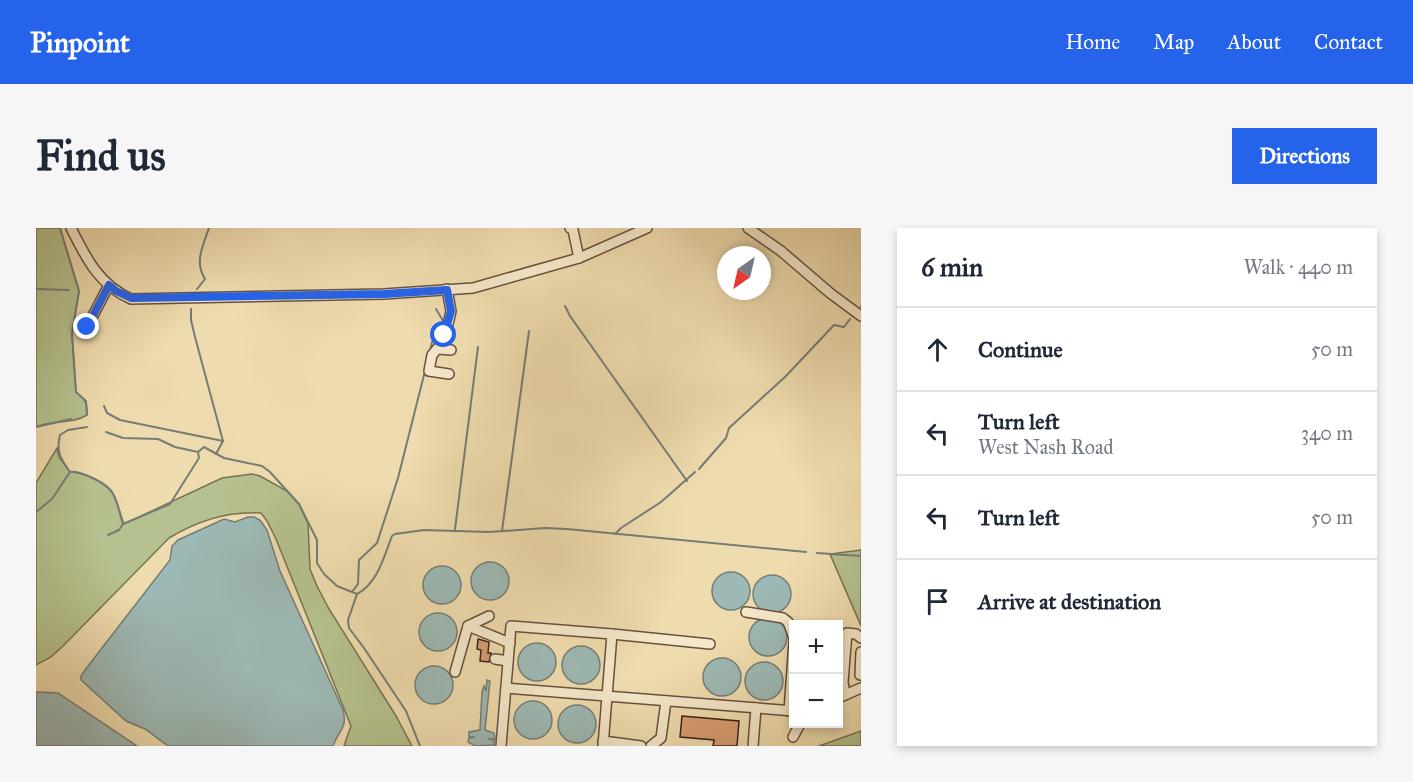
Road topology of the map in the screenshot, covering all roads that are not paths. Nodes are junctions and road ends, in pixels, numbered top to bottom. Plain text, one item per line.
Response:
1 (71, 228) edge
2 (570, 228) edge
3 (647, 228) edge
4 (748, 228) edge
5 (579, 258) junction
6 (109, 285) junction
7 (447, 290) junction
8 (861, 316) edge
9 (87, 327) dead end
10 (438, 349) junction
11 (451, 350) dead end
12 (449, 374) dead end
13 (746, 612) dead end
14 (489, 616) dead end
15 (789, 625) edge
16 (468, 626) junction
17 (709, 632) dead end
18 (612, 634) junction
19 (861, 638) edge
20 (510, 643) junction
21 (861, 652) edge
22 (843, 655) edge
23 (495, 659) dead end
24 (508, 660) junction
25 (455, 672) dead end
26 (860, 675) edge
27 (506, 688) junction
28 (861, 688) edge
29 (608, 696) junction
30 (843, 697) edge
31 (666, 701) junction
32 (756, 708) junction
33 (789, 711) edge
34 (797, 728) edge
35 (792, 736) dead end
36 (603, 743) edge
37 (501, 746) edge
38 (641, 746) edge
39 (651, 746) edge
40 (753, 746) edge

1 - 6 street
2 - 5 street
3 - 5 street
4 - 8 street
5 - 7 street
6 - 7 street
6 - 9 street
7 - 10 street
10 - 11 street
10 - 12 street
13 - 15 street
14 - 16 street
16 - 20 street
16 - 25 street
17 - 18 street
18 - 20 street
18 - 29 street
19 - 22 street
20 - 24 street
21 - 26 street
23 - 24 street
24 - 27 street
27 - 29 street
27 - 37 street
28 - 30 street
29 - 31 street
29 - 36 street
31 - 32 street
31 - 39 street
32 - 33 street
32 - 40 street
34 - 35 street
36 - 38 street

